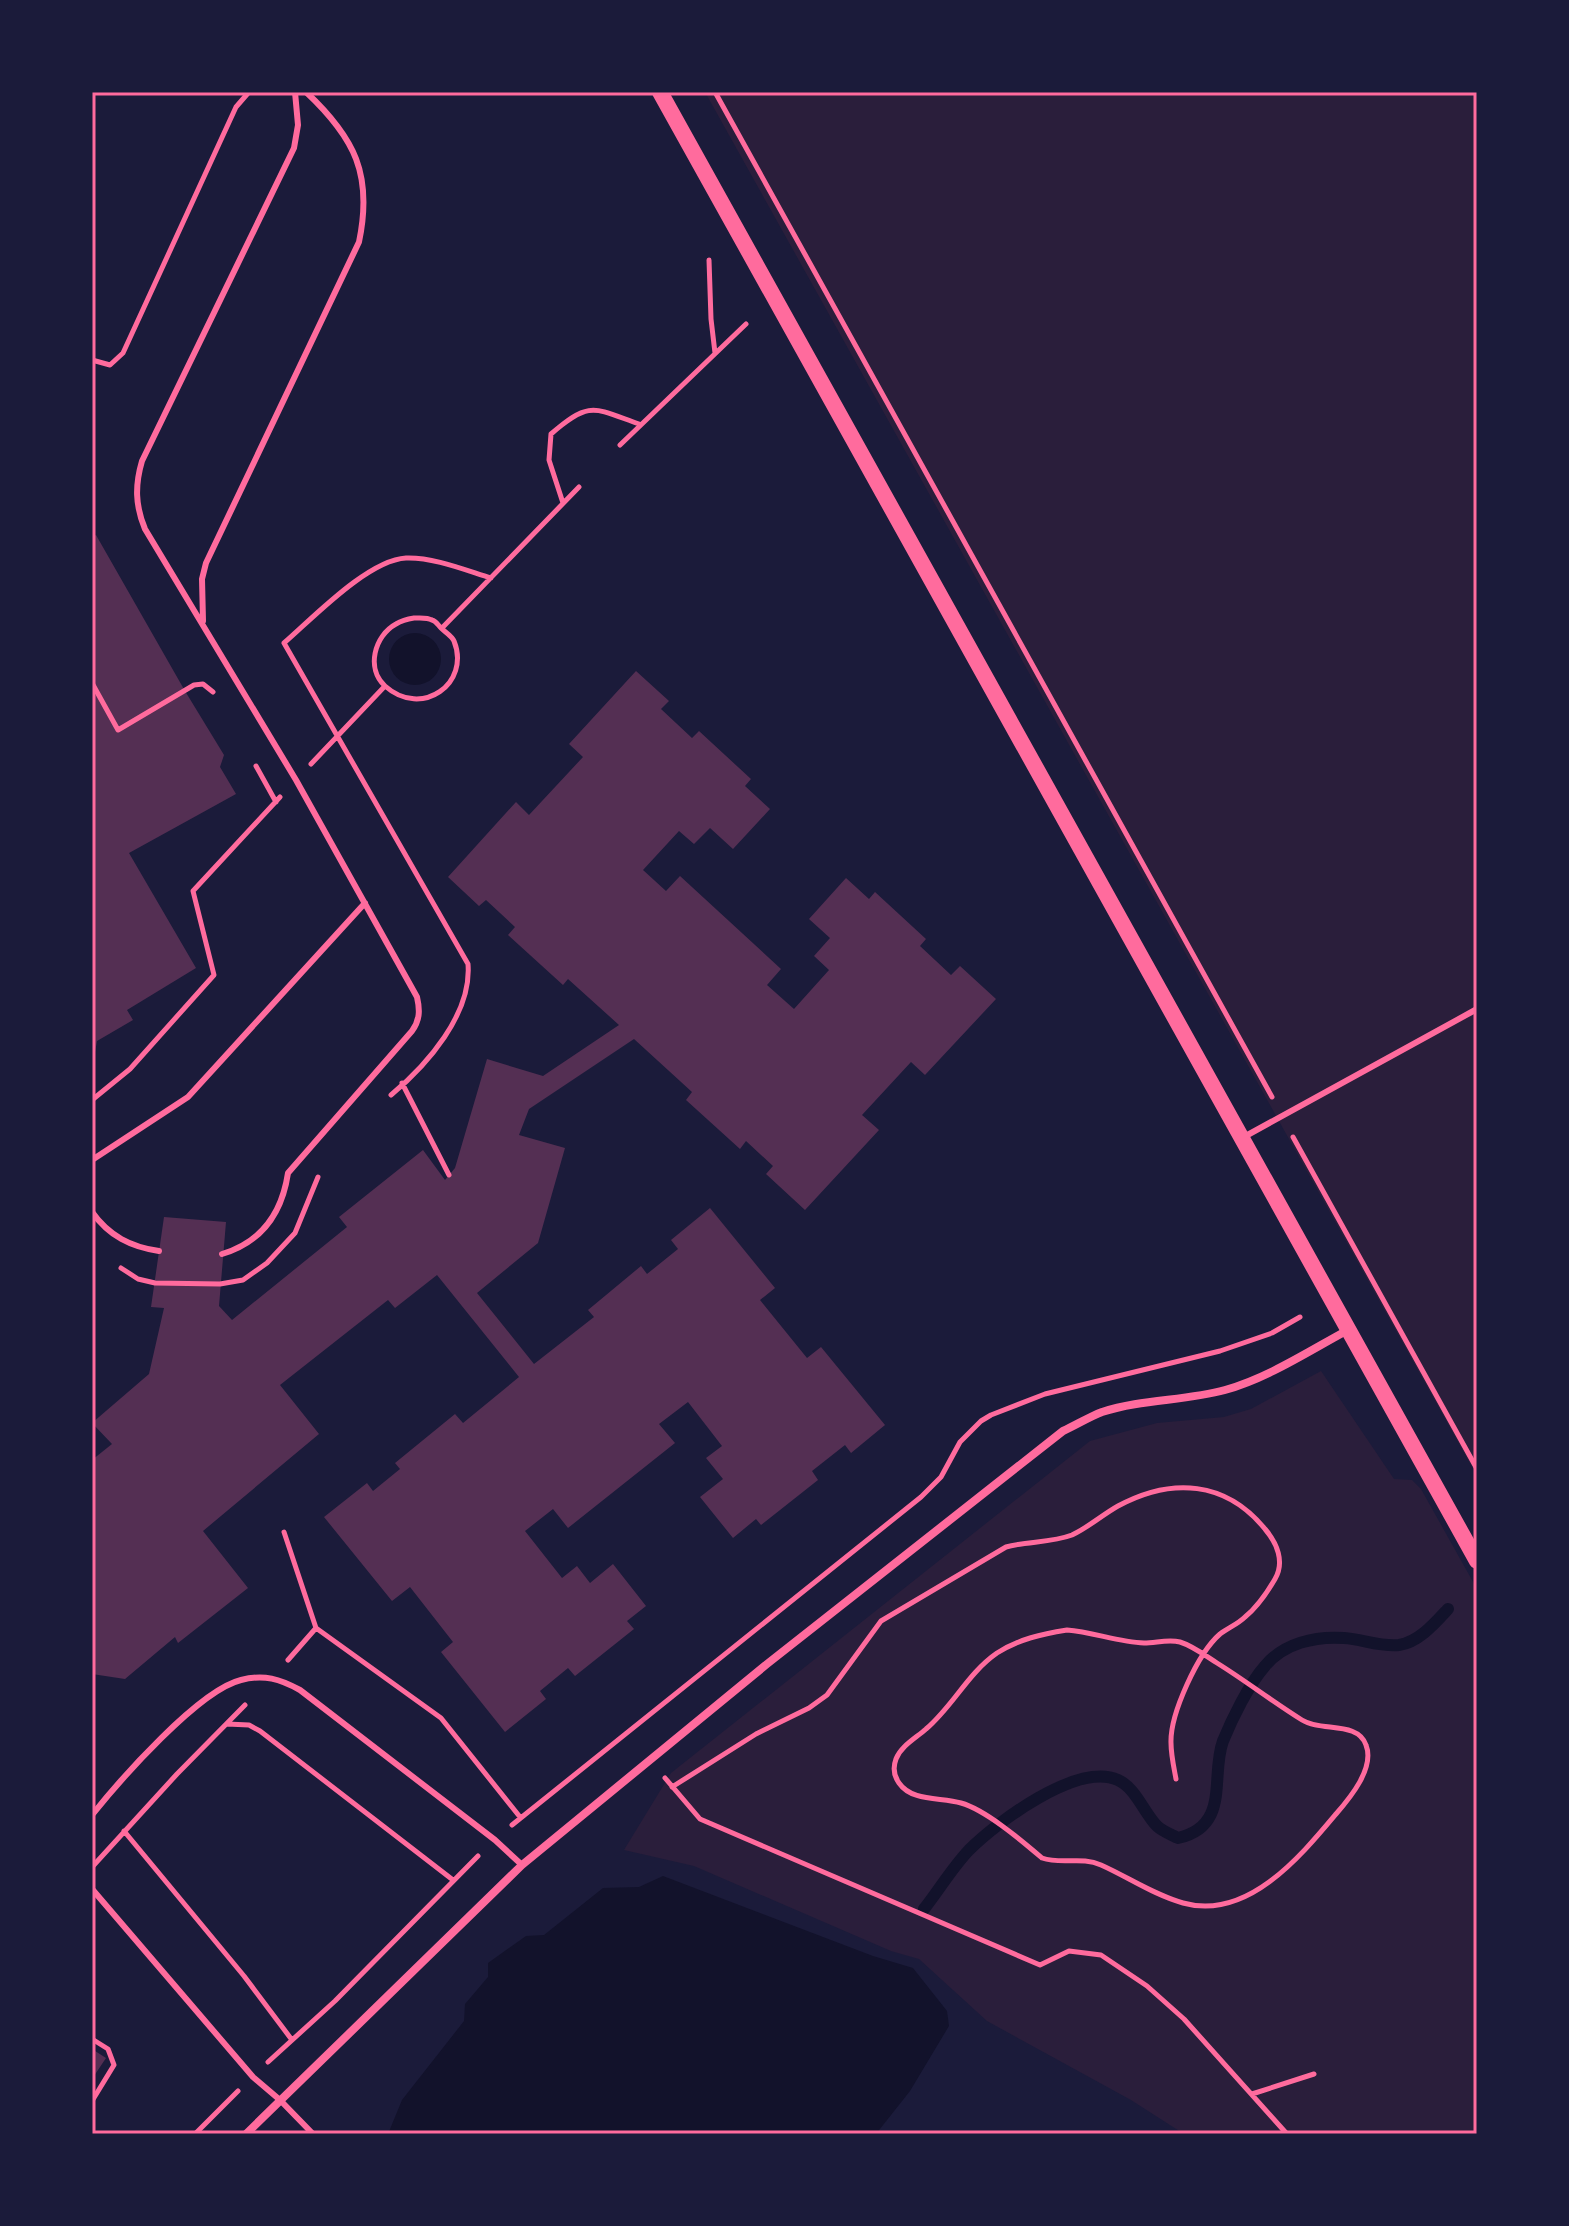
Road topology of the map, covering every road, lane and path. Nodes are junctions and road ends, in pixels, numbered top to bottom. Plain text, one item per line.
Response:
1 (249, 92) edge
2 (295, 92) edge
3 (306, 92) edge
4 (660, 92) edge
5 (715, 92) edge
6 (709, 260) dead end
7 (746, 324) dead end
8 (715, 353) junction
9 (92, 360) edge
10 (639, 424) junction
11 (620, 445) dead end
12 (579, 487) dead end
13 (563, 503) junction
14 (204, 625) junction
15 (442, 628) junction
16 (92, 683) edge
17 (385, 686) junction
18 (221, 705) dead end
19 (253, 760) dead end
20 (296, 780) junction
21 (276, 802) junction
22 (365, 903) junction
23 (1477, 1009) edge
24 (389, 1057) junction
25 (92, 1100) edge
26 (1282, 1117) junction
27 (1241, 1139) junction
28 (92, 1160) edge
29 (449, 1175) dead end
30 (92, 1212) edge
31 (159, 1251) dead end
32 (222, 1254) dead end
33 (155, 1283) dead end
34 (220, 1284) dead end
35 (1348, 1330) junction
36 (1477, 1469) edge
37 (284, 1532) dead end
38 (1477, 1561) edge
39 (316, 1628) junction
40 (1203, 1654) junction
41 (271, 1678) junction
42 (227, 1724) junction
43 (649, 1759) junction
44 (1176, 1779) dead end
45 (672, 1787) junction
46 (92, 1815) edge
47 (520, 1817) dead end
48 (124, 1831) junction
49 (522, 1865) junction
50 (92, 1868) edge
51 (453, 1880) dead end
52 (92, 1889) edge
53 (92, 2039) edge
54 (292, 2040) dead end
55 (1314, 2074) dead end
56 (253, 2077) junction
57 (1252, 2094) junction
58 (280, 2100) junction
59 (92, 2101) edge
60 (195, 2134) edge
61 (246, 2134) edge
62 (313, 2134) edge
63 (1287, 2134) edge

1 - 9 path
2 - 14 lane
3 - 14 lane
4 - 27 main road
5 - 26 path
6 - 8 path
7 - 8 path
8 - 10 path
10 - 11 path
10 - 13 path
12 - 13 path
13 - 15 path
14 - 20 lane
15 - 17 path
15 - 17 path
16 - 18 path
17 - 20 path
19 - 21 path
20 - 21 path
20 - 22 lane
21 - 25 path
22 - 24 lane
22 - 28 lane
23 - 26 lane
24 - 29 path
24 - 32 lane
26 - 27 lane
26 - 36 path
27 - 35 main road
30 - 31 lane
33 - 34 path
35 - 38 main road
35 - 43 street
37 - 39 path
39 - 41 path
39 - 47 path
40 - 40 path
40 - 44 path
40 - 45 path
41 - 42 path
41 - 46 lane
41 - 49 lane
42 - 48 path
42 - 51 path
43 - 45 path
43 - 49 street
45 - 57 path
48 - 50 path
48 - 54 path
49 - 58 street
52 - 56 lane
53 - 59 path
55 - 57 path
56 - 58 lane
56 - 60 path
57 - 63 path
58 - 61 street
58 - 62 lane

